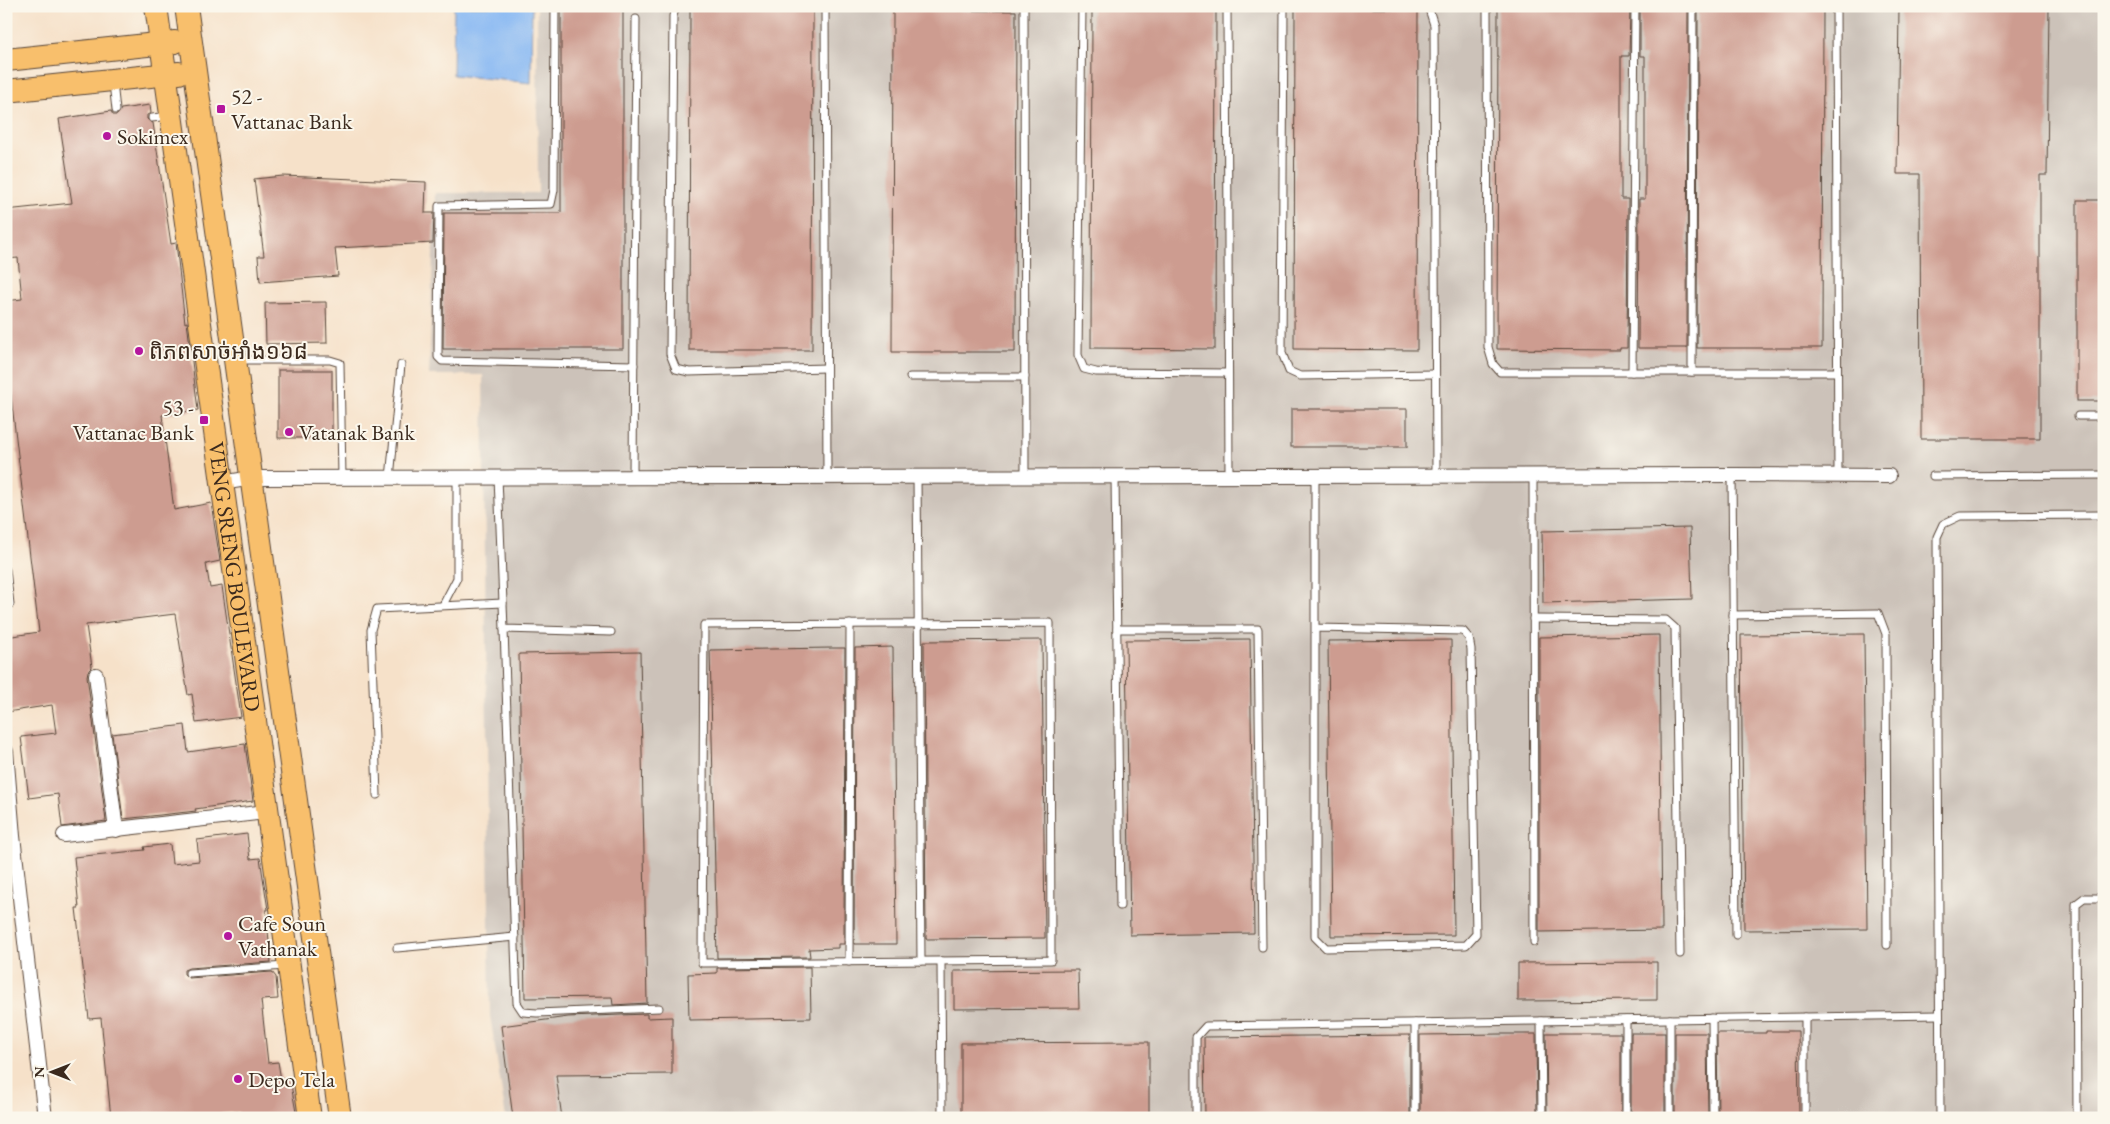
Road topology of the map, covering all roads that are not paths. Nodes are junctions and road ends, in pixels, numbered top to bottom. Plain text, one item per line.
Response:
1 (156, 6) edge
2 (186, 6) edge
3 (555, 6) edge
4 (676, 6) edge
5 (825, 6) edge
6 (1024, 6) edge
7 (1082, 6) edge
8 (1227, 6) edge
9 (1284, 6) edge
10 (1428, 6) edge
11 (1487, 6) edge
12 (1635, 6) edge
13 (1693, 6) edge
14 (1836, 6) edge
15 (636, 19) dead end
16 (191, 40) junction
17 (161, 44) junction
18 (6, 60) edge
19 (195, 71) junction
20 (165, 74) junction
21 (113, 80) junction
22 (6, 91) edge
23 (116, 110) dead end
24 (235, 360) junction
25 (401, 365) dead end
26 (634, 365) junction
27 (826, 368) junction
28 (1632, 372) junction
29 (1692, 372) junction
30 (1837, 372) junction
31 (1228, 373) junction
32 (1435, 374) junction
33 (910, 377) dead end
34 (1025, 377) junction
35 (2078, 416) dead end
36 (2104, 416) edge
37 (1436, 475) junction
38 (1533, 475) junction
39 (1732, 475) junction
40 (2104, 475) edge
41 (916, 476) junction
42 (1025, 476) junction
43 (1115, 476) junction
44 (1229, 476) junction
45 (1315, 476) junction
46 (1838, 476) junction
47 (1889, 476) dead end
48 (1933, 476) dead end
49 (633, 477) junction
50 (828, 477) junction
51 (252, 478) junction
52 (342, 478) junction
53 (390, 478) junction
54 (457, 478) junction
55 (498, 478) junction
56 (222, 483) junction
57 (2104, 515) edge
58 (6, 570) edge
59 (503, 602) junction
60 (10, 604) dead end
61 (443, 606) junction
62 (1733, 614) junction
63 (1533, 619) junction
64 (850, 624) junction
65 (917, 624) junction
66 (1316, 628) junction
67 (504, 629) junction
68 (1117, 629) junction
69 (611, 632) dead end
70 (96, 675) dead end
71 (6, 751) edge
72 (377, 795) dead end
73 (266, 812) junction
74 (116, 830) junction
75 (64, 835) dead end
76 (2104, 898) edge
77 (1120, 906) dead end
78 (1736, 935) dead end
79 (515, 937) junction
80 (1534, 942) dead end
81 (1887, 945) dead end
82 (1262, 947) dead end
83 (397, 948) dead end
84 (1680, 954) dead end
85 (921, 961) junction
86 (941, 961) junction
87 (849, 962) junction
88 (288, 966) junction
89 (189, 973) dead end
90 (659, 1008) dead end
91 (1939, 1015) junction
92 (1806, 1017) junction
93 (1712, 1018) junction
94 (1670, 1019) junction
95 (1626, 1020) junction
96 (1541, 1021) junction
97 (1415, 1023) junction
98 (45, 1118) edge
99 (310, 1118) edge
100 (340, 1118) edge
101 (942, 1118) edge
102 (1196, 1118) edge
103 (1415, 1118) edge
104 (1542, 1118) edge
105 (1626, 1118) edge
106 (1670, 1118) edge
107 (1713, 1118) edge
108 (1806, 1118) edge
109 (1940, 1118) edge
110 (2077, 1118) edge

1 - 17 main road, VENG SRENG BOULEVARD
2 - 16 main road, VENG SRENG BOULEVARD
3 - 26 lane
4 - 27 lane
5 - 27 lane
6 - 34 lane
7 - 31 lane
8 - 31 lane
9 - 32 lane
10 - 32 lane
11 - 28 lane
12 - 28 lane
13 - 29 lane
14 - 30 lane
15 - 26 lane
16 - 17 main road
16 - 19 main road, VENG SRENG BOULEVARD
17 - 18 main road
17 - 20 main road, VENG SRENG BOULEVARD
19 - 20 main road
19 - 24 main road, VENG SRENG BOULEVARD
20 - 21 main road
20 - 56 main road, VENG SRENG BOULEVARD
21 - 22 main road
21 - 23 lane
24 - 51 main road, VENG SRENG BOULEVARD
24 - 52 lane
25 - 53 lane
26 - 49 lane
27 - 50 lane
28 - 29 lane
29 - 30 lane
30 - 46 lane
31 - 44 lane
32 - 37 lane
33 - 34 lane
34 - 42 lane
35 - 36 lane
37 - 38 street
37 - 45 street
38 - 39 street
38 - 63 lane
39 - 46 street
39 - 62 lane
40 - 48 lane
41 - 42 street
41 - 50 street
41 - 65 lane
42 - 43 street
43 - 44 street
43 - 68 lane
44 - 45 street
45 - 66 lane
46 - 47 street
49 - 50 street
49 - 55 street
51 - 52 street
51 - 56 street
51 - 100 main road, VENG SRENG BOULEVARD
52 - 53 street
53 - 54 street
54 - 55 street
54 - 61 lane
55 - 59 lane
56 - 73 main road, VENG SRENG BOULEVARD
57 - 91 lane
58 - 60 lane
59 - 61 lane
59 - 67 lane
61 - 72 lane
62 - 78 lane
62 - 81 lane
63 - 80 lane
63 - 84 lane
64 - 65 lane
64 - 87 lane
64 - 87 lane
65 - 85 lane
65 - 86 lane
66 - 66 lane
67 - 69 lane
67 - 79 lane
68 - 77 lane
68 - 82 lane
70 - 74 street
71 - 98 street
73 - 74 street
73 - 88 main road, VENG SRENG BOULEVARD
74 - 75 street
76 - 110 lane
79 - 83 lane
79 - 90 lane
85 - 86 lane
85 - 87 lane
86 - 101 lane
88 - 89 lane
88 - 99 main road, VENG SRENG BOULEVARD
91 - 92 lane
91 - 109 lane
92 - 93 lane
92 - 108 lane
93 - 94 lane
93 - 107 lane
94 - 95 lane
94 - 106 lane
95 - 96 lane
95 - 105 lane
96 - 97 lane
96 - 104 lane
97 - 102 lane
97 - 103 lane

